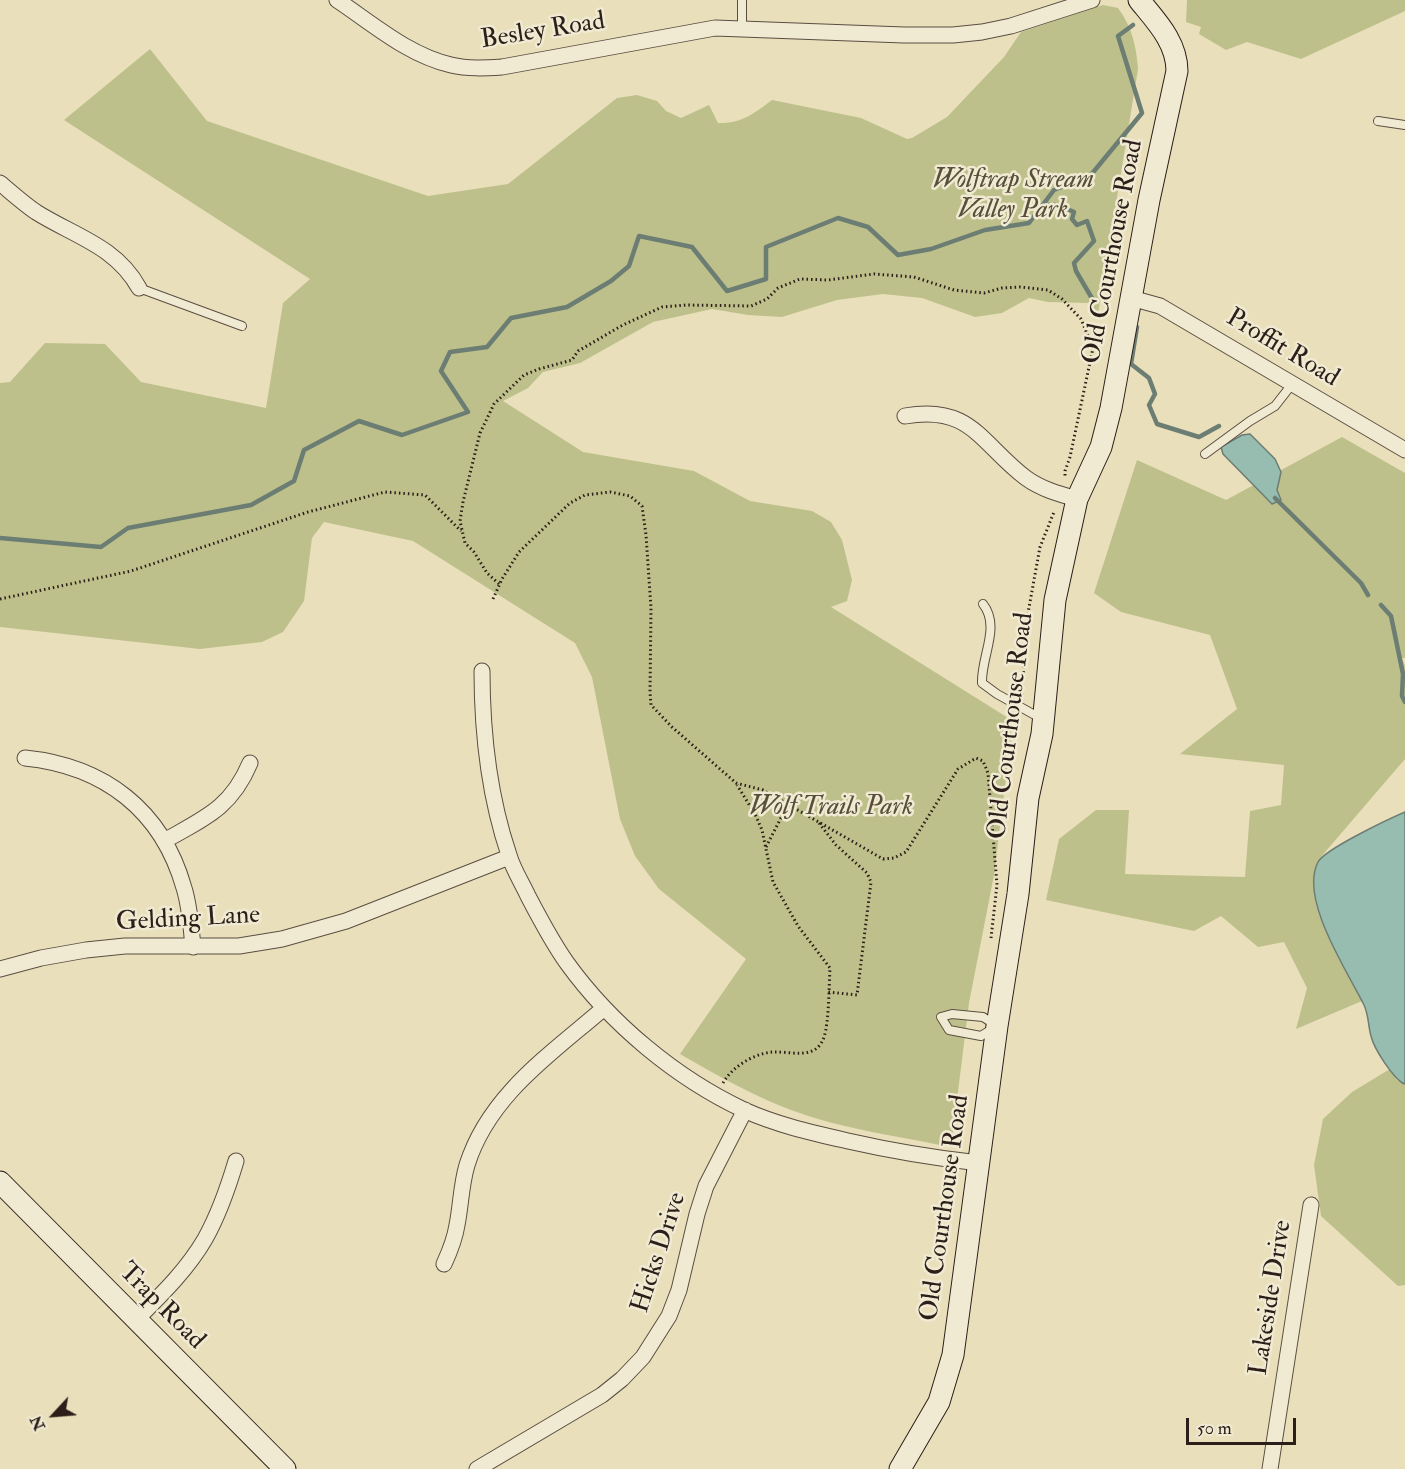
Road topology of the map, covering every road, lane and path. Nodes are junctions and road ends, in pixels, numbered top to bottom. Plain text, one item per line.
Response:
1 (337, 0) edge
2 (742, 0) edge
3 (1092, 0) edge
4 (1139, 0) edge
5 (742, 28) junction
6 (1378, 121) dead end
7 (1405, 124) edge
8 (0, 183) edge
9 (139, 288) joint
10 (1131, 298) junction
11 (242, 326) dead end
12 (1293, 383) junction
13 (905, 416) dead end
14 (1405, 450) edge
15 (1205, 454) dead end
16 (1065, 478) dead end
17 (1077, 499) junction
18 (1054, 512) dead end
19 (462, 532) junction
20 (499, 585) junction
21 (493, 598) dead end
22 (0, 599) edge
23 (983, 604) dead end
24 (482, 671) dead end
25 (1022, 708) junction
26 (1043, 720) junction
27 (25, 758) dead end
28 (250, 763) dead end
29 (736, 783) junction
30 (789, 804) junction
31 (818, 821) junction
32 (165, 841) junction
33 (766, 847) junction
34 (509, 857) junction
35 (991, 942) dead end
36 (193, 947) junction
37 (0, 969) edge
38 (828, 992) junction
39 (604, 1008) junction
40 (997, 1026) junction
41 (716, 1095) junction
42 (745, 1110) junction
43 (236, 1161) dead end
44 (978, 1163) junction
45 (0, 1182) edge
46 (1311, 1205) dead end
47 (444, 1264) dead end
48 (136, 1320) junction
49 (285, 1469) edge
50 (477, 1469) edge
51 (900, 1469) edge
52 (1270, 1469) edge

1 - 5 street, Besley Road
2 - 5 lane
3 - 5 street, Besley Road
4 - 10 street, Old Courthouse Road
6 - 7 lane
8 - 9 street
9 - 11 lane
10 - 12 street, Proffit Road
10 - 17 street, Old Courthouse Road
12 - 14 street, Proffit Road
12 - 15 lane
13 - 17 street
16 - 19 path
17 - 26 street, Old Courthouse Road
18 - 25 path
19 - 20 path
19 - 22 path
20 - 21 path
20 - 29 path
23 - 25 lane
24 - 34 street
25 - 26 lane
26 - 40 street, Old Courthouse Road
27 - 32 street
28 - 32 street
29 - 30 path
29 - 33 path
30 - 31 path
30 - 33 path
31 - 35 path
31 - 38 path
32 - 36 street
33 - 38 path
34 - 36 street, Gelding Lane
34 - 39 street
36 - 37 street, Gelding Lane
38 - 41 path
39 - 41 street
39 - 47 street
40 - 40 lane
40 - 44 street, Old Courthouse Road
41 - 42 street
42 - 44 street
42 - 50 street, Hicks Drive
43 - 48 street
44 - 51 street, Old Courthouse Road
45 - 48 street, Trap Road
46 - 52 street, Lakeside Drive
48 - 49 street, Trap Road

